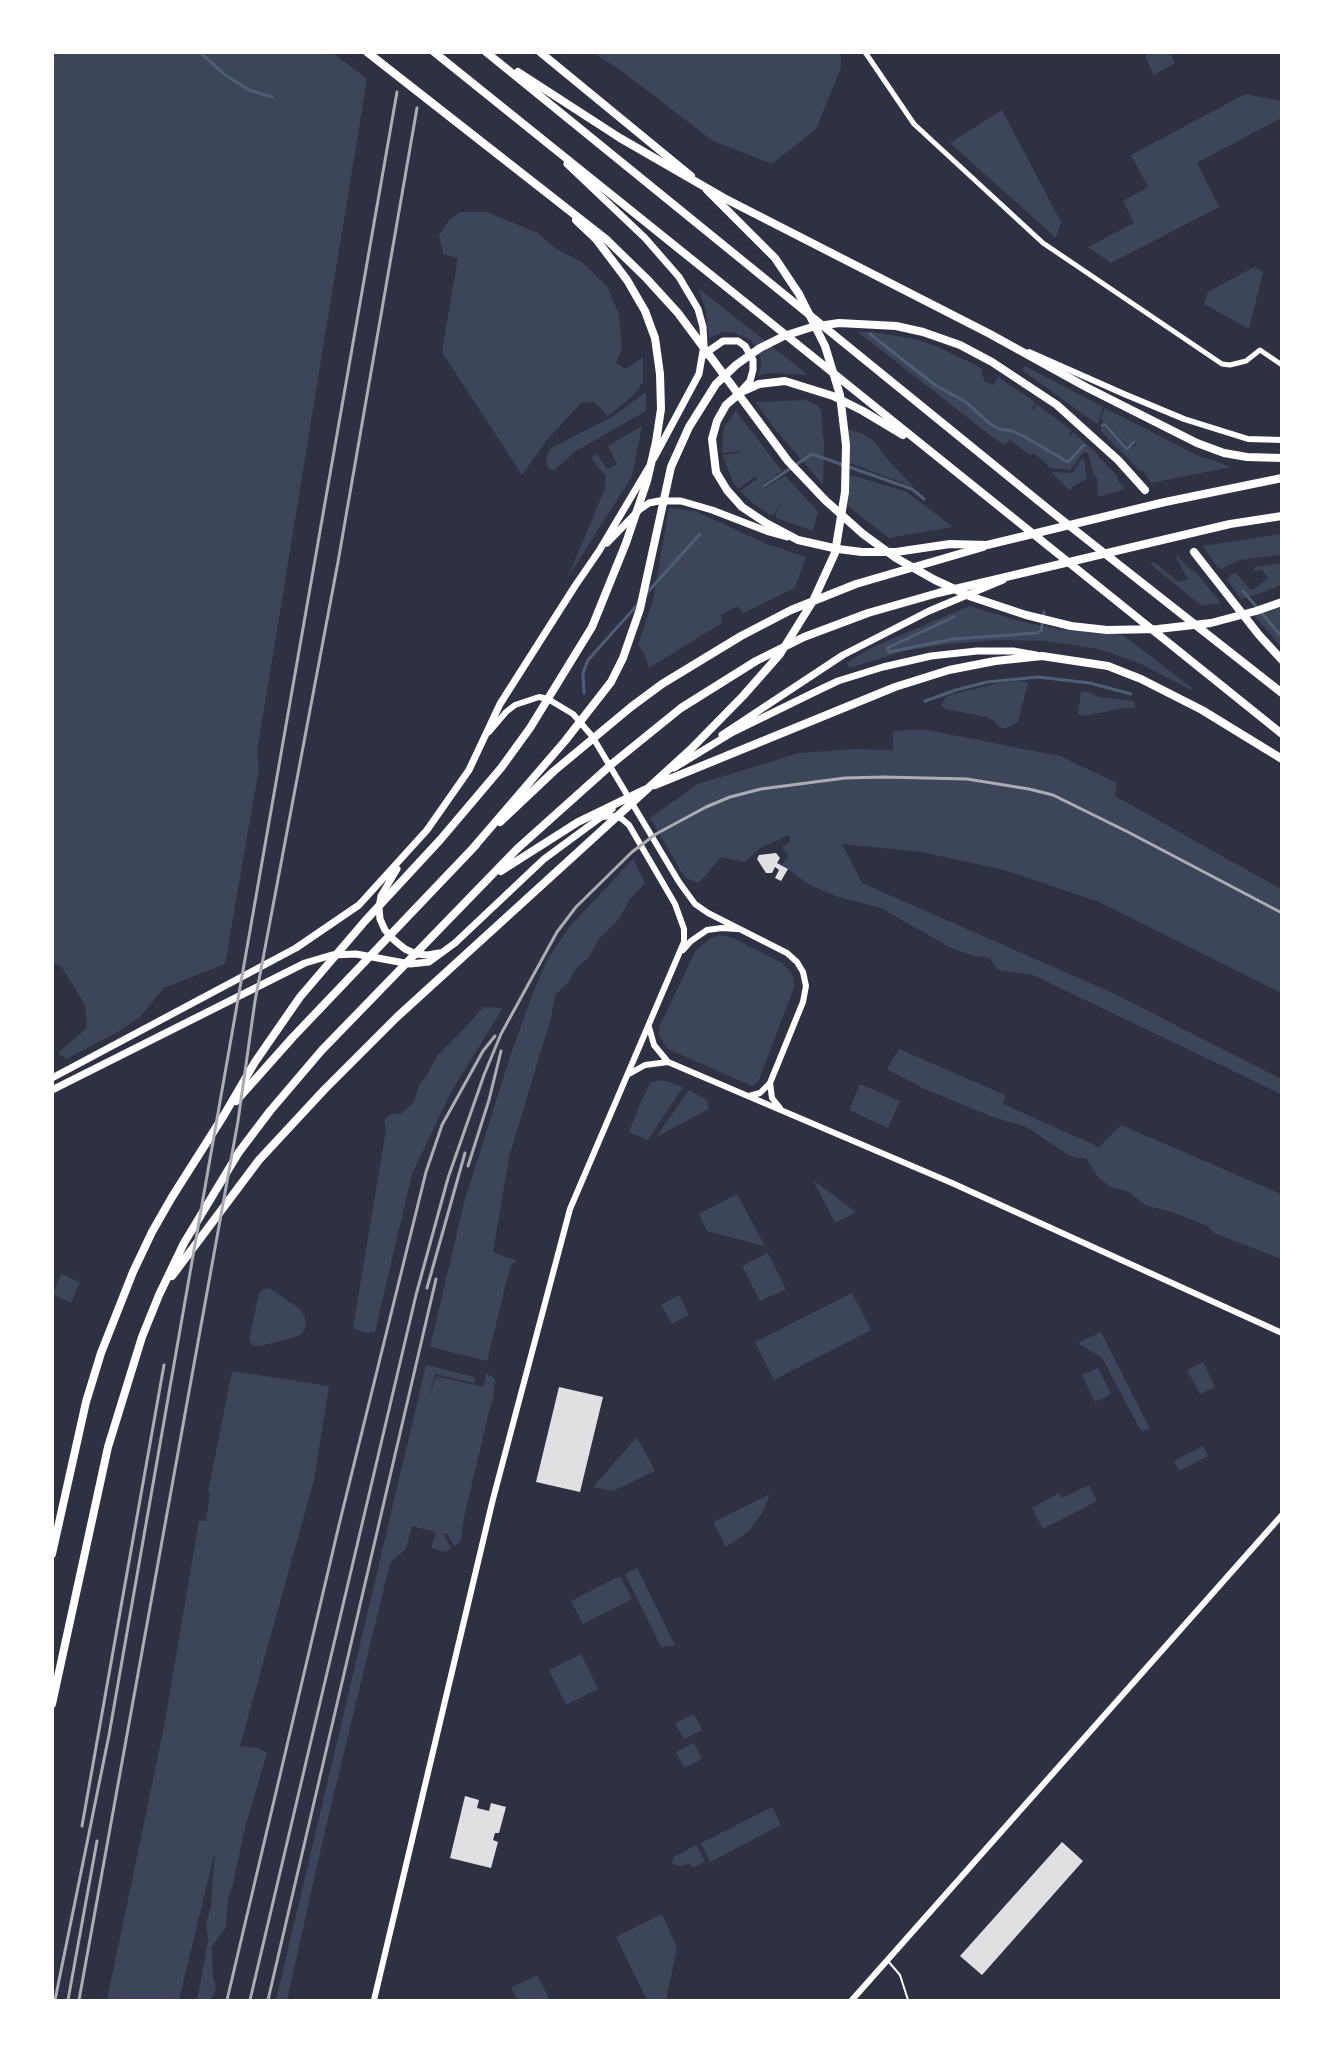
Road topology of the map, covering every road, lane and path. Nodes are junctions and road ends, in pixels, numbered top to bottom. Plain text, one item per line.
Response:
1 (367, 52) edge
2 (434, 52) edge
3 (487, 52) edge
4 (540, 52) edge
5 (865, 52) edge
6 (537, 135) junction
7 (551, 196) junction
8 (990, 334) junction
9 (702, 363) junction
10 (1281, 366) edge
11 (741, 392) junction
12 (1281, 440) edge
13 (934, 454) junction
14 (1281, 458) edge
15 (1281, 478) edge
16 (1145, 490) dead end
17 (1281, 516) edge
18 (798, 540) junction
19 (987, 545) junction
20 (599, 551) junction
21 (1194, 552) dead end
22 (1021, 572) junction
23 (1281, 602) edge
24 (1042, 656) junction
25 (1281, 660) edge
26 (1281, 693) edge
27 (1281, 734) edge
28 (485, 737) junction
29 (705, 747) junction
30 (1281, 759) edge
31 (629, 798) junction
32 (599, 817) junction
33 (473, 848) junction
34 (406, 855) junction
35 (476, 891) junction
36 (741, 930) junction
37 (445, 952) junction
38 (679, 955) junction
39 (649, 1023) junction
40 (668, 1062) junction
41 (626, 1076) junction
42 (52, 1078) edge
43 (770, 1083) junction
44 (52, 1090) edge
45 (745, 1096) junction
46 (788, 1113) junction
47 (224, 1115) junction
48 (159, 1295) junction
49 (1281, 1333) edge
50 (1281, 1515) edge
51 (52, 1554) edge
52 (52, 1704) edge
53 (888, 1960) junction
54 (374, 2001) edge
55 (852, 2001) edge
56 (908, 2001) edge

1 - 7 highway
2 - 6 highway
3 - 8 highway
3 - 26 highway
4 - 48 main road
5 - 10 street
6 - 9 main road
6 - 13 highway
7 - 23 highway
7 - 47 main road
8 - 12 street
8 - 14 highway
9 - 11 main road
9 - 20 main road
11 - 13 highway
11 - 18 highway
13 - 27 highway
15 - 19 highway
16 - 33 main road
17 - 22 main road
18 - 19 highway
18 - 20 main road
19 - 33 main road
20 - 28 main road
21 - 25 main road
22 - 29 main road
22 - 35 main road
24 - 29 main road
24 - 30 main road
24 - 35 main road
28 - 31 street
28 - 34 main road
29 - 31 main road
31 - 32 main road
31 - 36 street
32 - 37 main road
32 - 38 street
33 - 47 main road
34 - 37 main road
34 - 42 main road
35 - 48 main road
36 - 38 street
36 - 43 street
37 - 44 main road
38 - 39 street
39 - 40 street
39 - 41 street
40 - 41 street
40 - 45 street
41 - 54 street
43 - 45 street
43 - 46 street
45 - 46 street
46 - 49 street
47 - 51 main road
48 - 52 main road
50 - 53 street
53 - 55 street
53 - 56 lane

